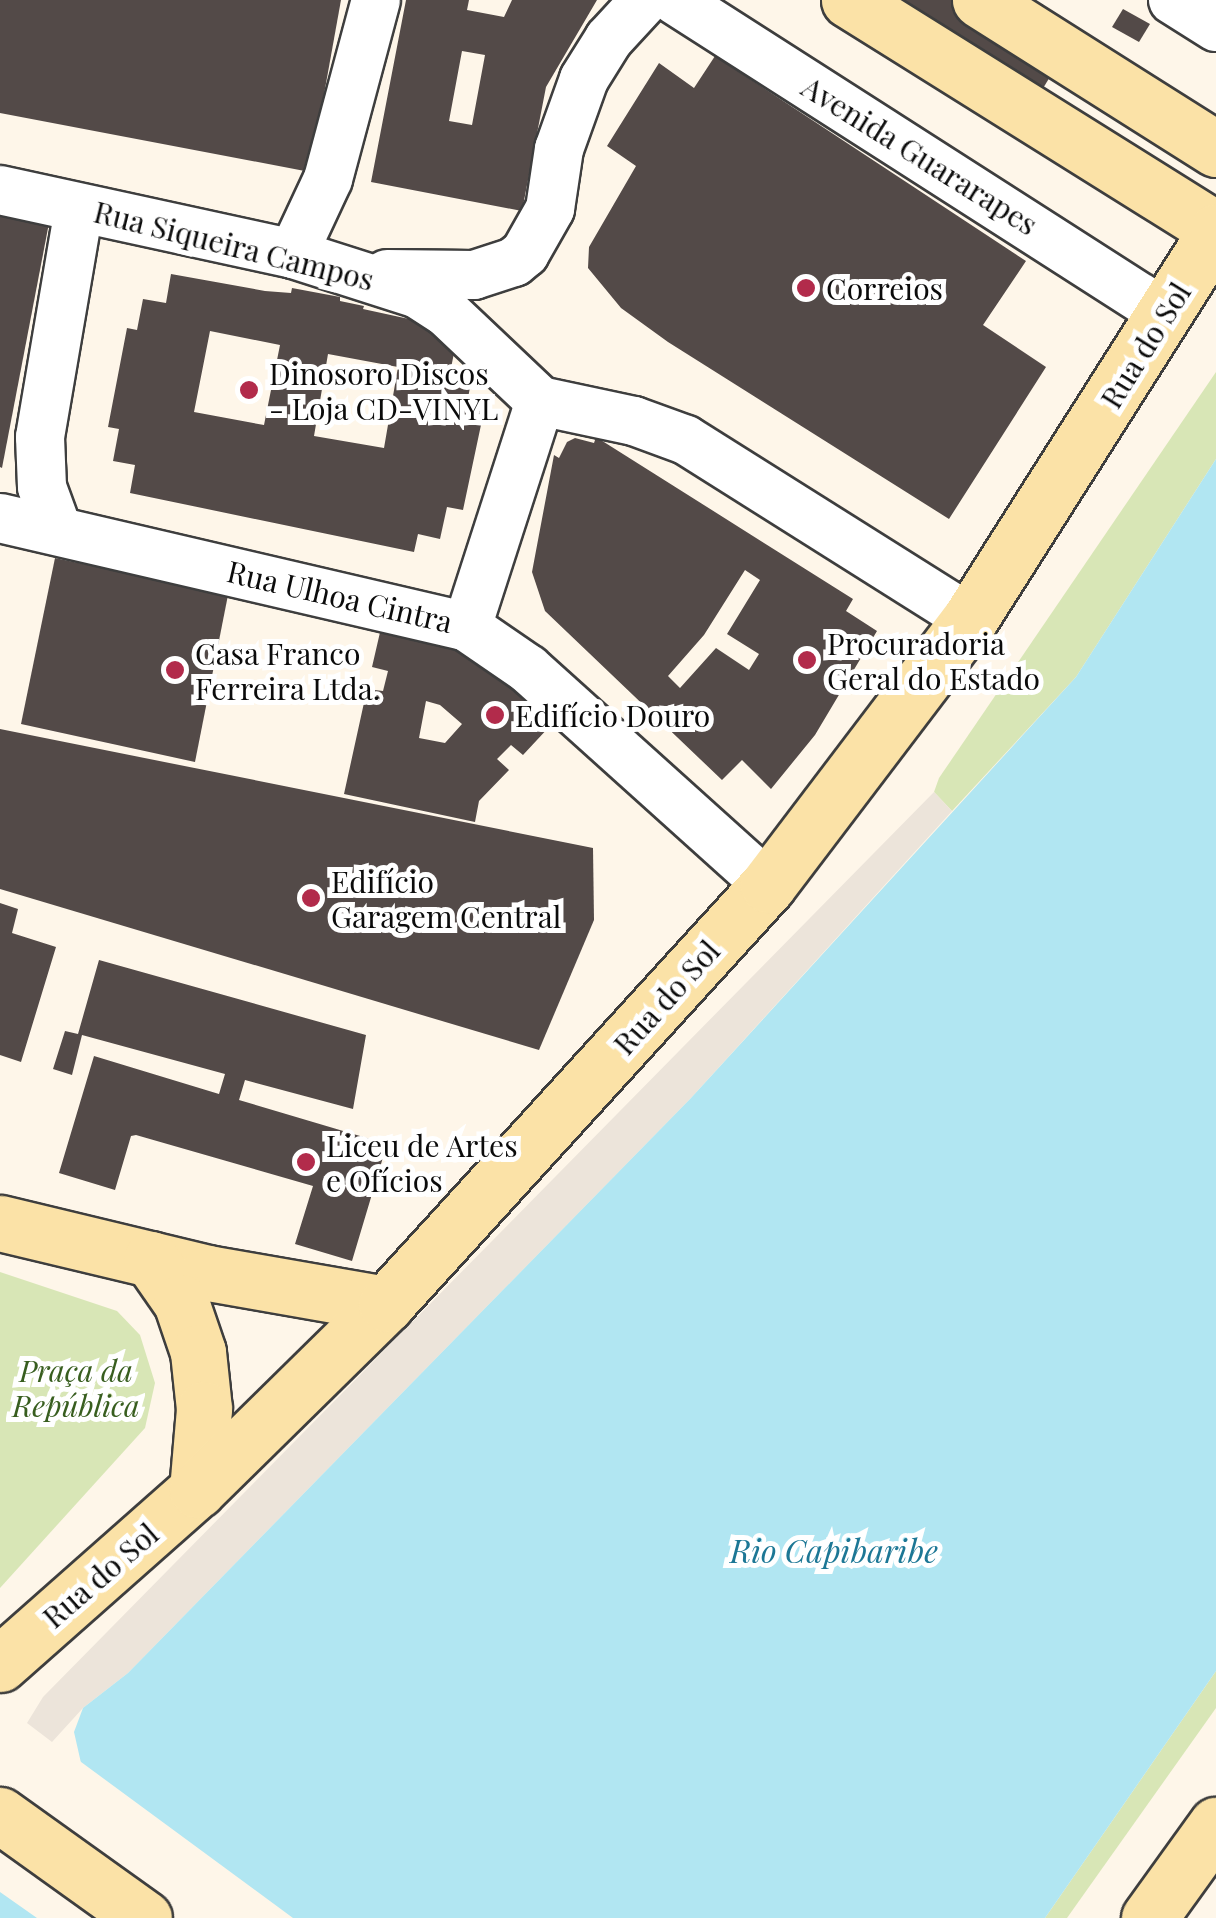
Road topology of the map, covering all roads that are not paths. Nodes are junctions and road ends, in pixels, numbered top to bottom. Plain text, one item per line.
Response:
1 (376, 0) edge
2 (645, 0) edge
3 (675, 0) edge
4 (849, 0) edge
5 (980, 0) edge
6 (1172, 0) edge
7 (1216, 27) edge
8 (1216, 149) edge
9 (0, 190) edge
10 (79, 208) junction
11 (1216, 230) edge
12 (293, 254) junction
13 (358, 272) junction
14 (1164, 313) junction
15 (540, 401) junction
16 (0, 518) edge
17 (58, 531) junction
18 (970, 619) junction
19 (467, 627) junction
20 (768, 885) junction
21 (0, 1223) edge
22 (150, 1259) junction
23 (386, 1304) junction
24 (197, 1490) junction
25 (0, 1664) edge
26 (0, 1815) edge
27 (1216, 1825) edge
28 (144, 1918) edge
29 (1150, 1918) edge

1 - 12 street
2 - 13 street
3 - 14 street, Avenida Guararapes
4 - 11 main road
5 - 8 main road
6 - 7 street
9 - 10 street, Rua Siqueira Campos
10 - 12 street, Rua Siqueira Campos
10 - 17 street
11 - 14 main road, Rua do Sol
12 - 13 street, Rua Siqueira Campos
13 - 15 street, Rua Siqueira Campos
14 - 18 main road, Rua do Sol
15 - 18 street
15 - 19 street
16 - 17 street, Rua Ulhoa Cintra
17 - 19 street, Rua Ulhoa Cintra
18 - 20 main road, Rua do Sol
19 - 20 street, Rua Ulhoa Cintra
20 - 23 main road, Rua do Sol
21 - 22 main road
22 - 23 main road
22 - 24 main road
23 - 24 main road, Rua do Sol
24 - 25 main road, Rua do Sol
26 - 28 main road
27 - 29 main road

